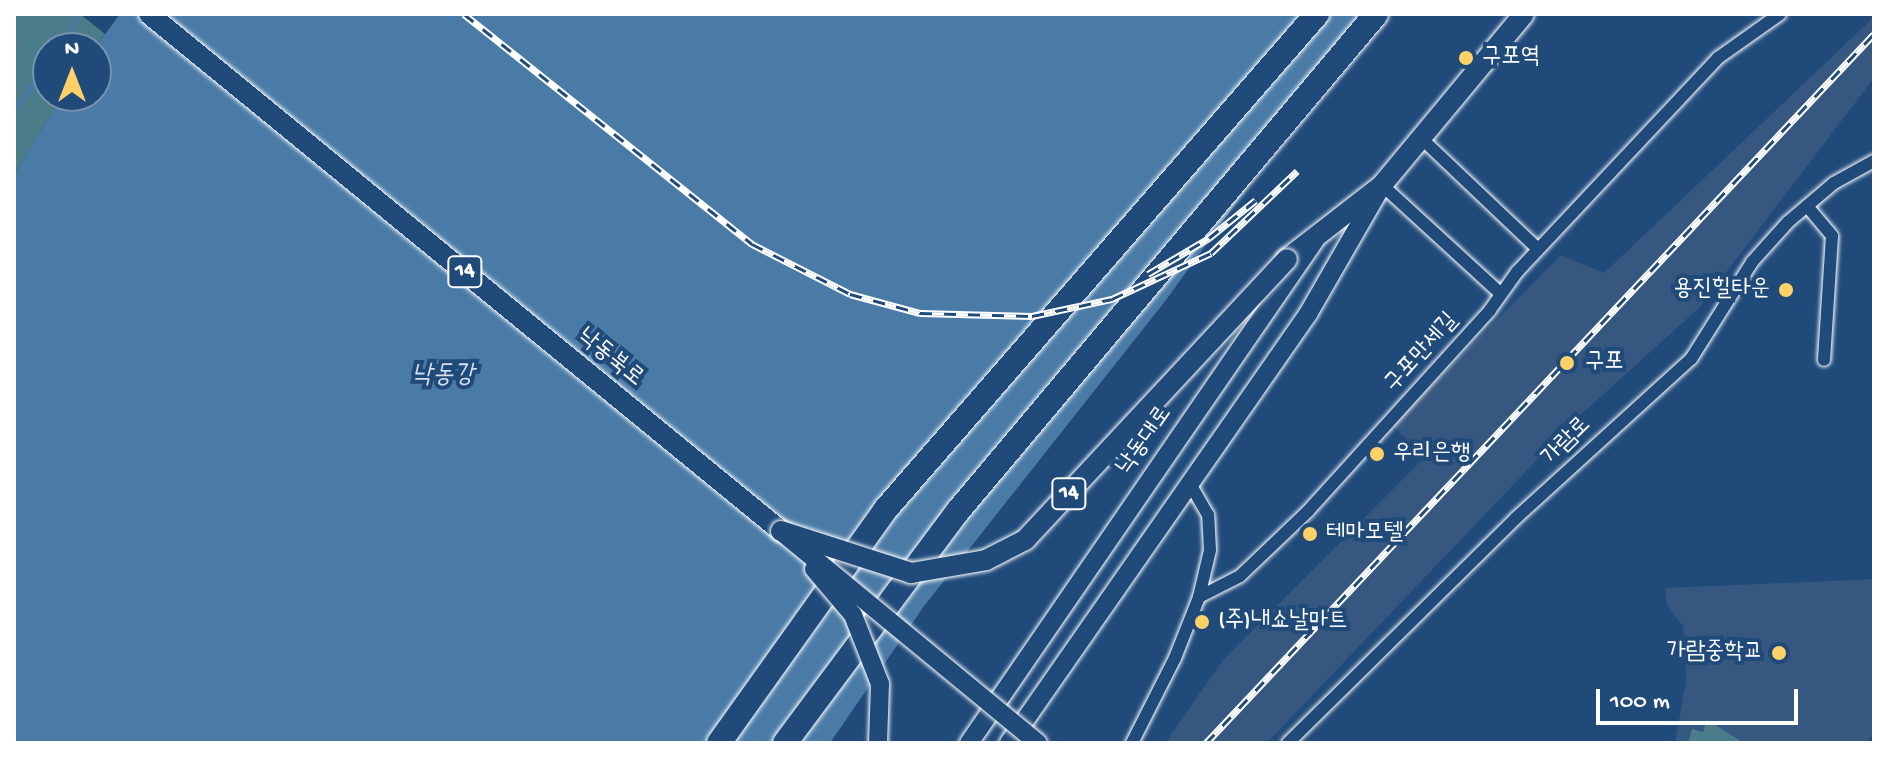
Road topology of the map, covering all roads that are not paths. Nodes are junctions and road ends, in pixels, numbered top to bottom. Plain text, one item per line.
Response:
1 (149, 14) edge
2 (1317, 14) edge
3 (1376, 14) edge
4 (1524, 14) edge
5 (1750, 14) edge
6 (1780, 14) edge
7 (1759, 26) junction
8 (1421, 138) junction
9 (1869, 163) edge
10 (1382, 185) junction
11 (1807, 206) junction
12 (1538, 249) junction
13 (1501, 294) junction
14 (1824, 360) dead end
15 (1191, 486) junction
16 (781, 531) junction
17 (1199, 597) junction
18 (974, 736) edge
19 (719, 743) edge
20 (785, 743) edge
21 (878, 743) edge
22 (1009, 743) edge
23 (1038, 743) edge
24 (1132, 743) edge
25 (1288, 743) edge

1 - 16 main road, 낙동북로 / 14
2 - 19 highway, bridge
3 - 20 highway, bridge
4 - 8 main road, 낙동대로 / 14
5 - 7 street
6 - 7 street, 구포만세길
7 - 12 street, 구포만세길
8 - 10 main road, 낙동대로 / 14
8 - 12 street
9 - 11 street, 가람로
10 - 13 street
10 - 15 main road, 낙동대로 / 14
10 - 16 main road, 14, bridge
10 - 18 main road, 낙동대로
11 - 14 street
11 - 25 street, 가람로
12 - 13 street, 구포만세길
13 - 17 street, 구포만세길
15 - 17 street
15 - 22 main road, 낙동대로 / 14
16 - 21 main road, 14, bridge
16 - 23 main road, 낙동북로, bridge
17 - 24 street

